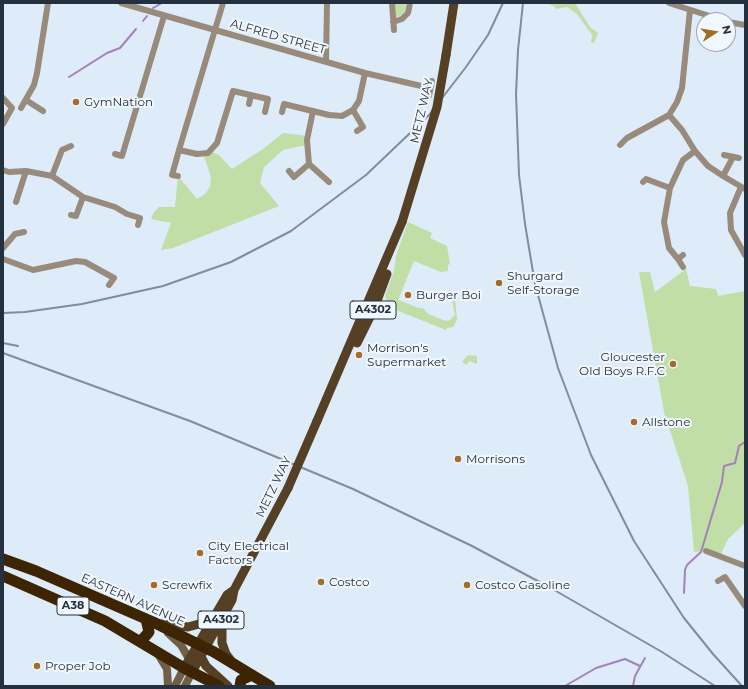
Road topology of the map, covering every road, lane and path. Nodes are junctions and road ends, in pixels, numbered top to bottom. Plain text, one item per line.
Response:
1 (48, 3) edge
2 (223, 3) edge
3 (327, 3) edge
4 (392, 3) edge
5 (410, 3) edge
6 (454, 3) edge
7 (669, 3) edge
8 (125, 4) edge
9 (690, 10) junction
10 (696, 12) edge
11 (164, 16) junction
12 (393, 22) junction
13 (214, 30) junction
14 (394, 30) dead end
15 (326, 62) junction
16 (365, 73) junction
17 (432, 81) dead end
18 (430, 88) junction
19 (251, 95) junction
20 (429, 96) dead end
21 (3, 98) edge
22 (26, 100) junction
23 (249, 104) dead end
24 (21, 108) dead end
25 (353, 110) junction
26 (43, 111) dead end
27 (313, 111) junction
28 (265, 112) dead end
29 (282, 112) dead end
30 (669, 115) junction
31 (3, 124) edge
32 (357, 131) dead end
33 (620, 145) dead end
34 (71, 146) dead end
35 (179, 150) junction
36 (695, 151) junction
37 (115, 154) dead end
38 (724, 155) dead end
39 (309, 164) junction
40 (3, 170) edge
41 (26, 171) junction
42 (289, 171) dead end
43 (52, 176) junction
44 (178, 176) dead end
45 (723, 176) junction
46 (646, 179) dead end
47 (329, 182) dead end
48 (670, 188) junction
49 (743, 188) edge
50 (83, 197) junction
51 (16, 202) dead end
52 (71, 215) dead end
53 (138, 225) dead end
54 (24, 232) dead end
55 (3, 248) edge
56 (683, 255) dead end
57 (745, 255) edge
58 (678, 259) junction
59 (4, 261) edge
60 (683, 267) dead end
61 (109, 285) dead end
62 (706, 551) dead end
63 (3, 559) edge
64 (745, 566) edge
65 (3, 576) edge
66 (718, 582) dead end
67 (234, 590) junction
68 (745, 606) edge
69 (223, 616) junction
70 (150, 621) junction
71 (210, 621) junction
72 (141, 641) junction
73 (202, 646) junction
74 (154, 649) junction
75 (200, 658) junction
76 (233, 663) junction
77 (189, 666) junction
78 (252, 675) junction
79 (168, 686) edge
80 (175, 686) edge
81 (185, 686) edge
82 (219, 686) edge
83 (228, 686) edge
84 (240, 686) edge
85 (270, 686) edge

1 - 22 street
2 - 13 street
3 - 15 street
4 - 12 street
5 - 12 street
6 - 67 main road, METZ WAY / A4302, bridge
7 - 9 street
8 - 11 street, ALFRED STREET
9 - 10 street
9 - 30 street
11 - 13 street, ALFRED STREET
11 - 37 street
12 - 14 street
13 - 15 street, ALFRED STREET
13 - 35 street
15 - 16 street, ALFRED STREET
16 - 18 street, ALFRED STREET
16 - 25 street
17 - 18 street
18 - 20 street
19 - 23 street
19 - 28 street
19 - 35 street
21 - 31 street
22 - 24 street
22 - 26 street
25 - 27 street
25 - 32 street
27 - 29 street
27 - 39 street
30 - 33 street
30 - 36 street
34 - 43 street
35 - 44 street
36 - 45 street
36 - 48 street
38 - 45 street
39 - 42 street
39 - 47 street
40 - 41 street
41 - 43 street
41 - 51 street
43 - 50 street
45 - 49 street
46 - 48 street
48 - 58 street
49 - 57 street
50 - 52 street
50 - 53 street
54 - 55 street
56 - 58 street
58 - 60 street
59 - 61 street
62 - 64 street
63 - 70 highway, EASTERN AVENUE / A38
65 - 72 highway, A38
66 - 68 street
67 - 69 main road, METZ WAY / A4302
67 - 71 main road, METZ WAY / A4302
69 - 73 main road, METZ WAY / A4302
69 - 76 main road
70 - 71 main road
70 - 72 highway
70 - 73 highway, EASTERN AVENUE / A38
70 - 77 street
71 - 73 main road, METZ WAY / A4302
72 - 74 highway, A38
73 - 75 main road
73 - 76 highway, EASTERN AVENUE / A38
73 - 77 main road, METZ WAY / A4302
74 - 77 highway, A38
74 - 79 street
75 - 77 main road, METZ WAY
75 - 83 main road
76 - 78 highway, EASTERN AVENUE / A38
77 - 80 street, METZ WAY
77 - 81 street, METZ WAY
77 - 82 highway, A38
78 - 84 highway
78 - 85 highway, EASTERN AVENUE / A38

